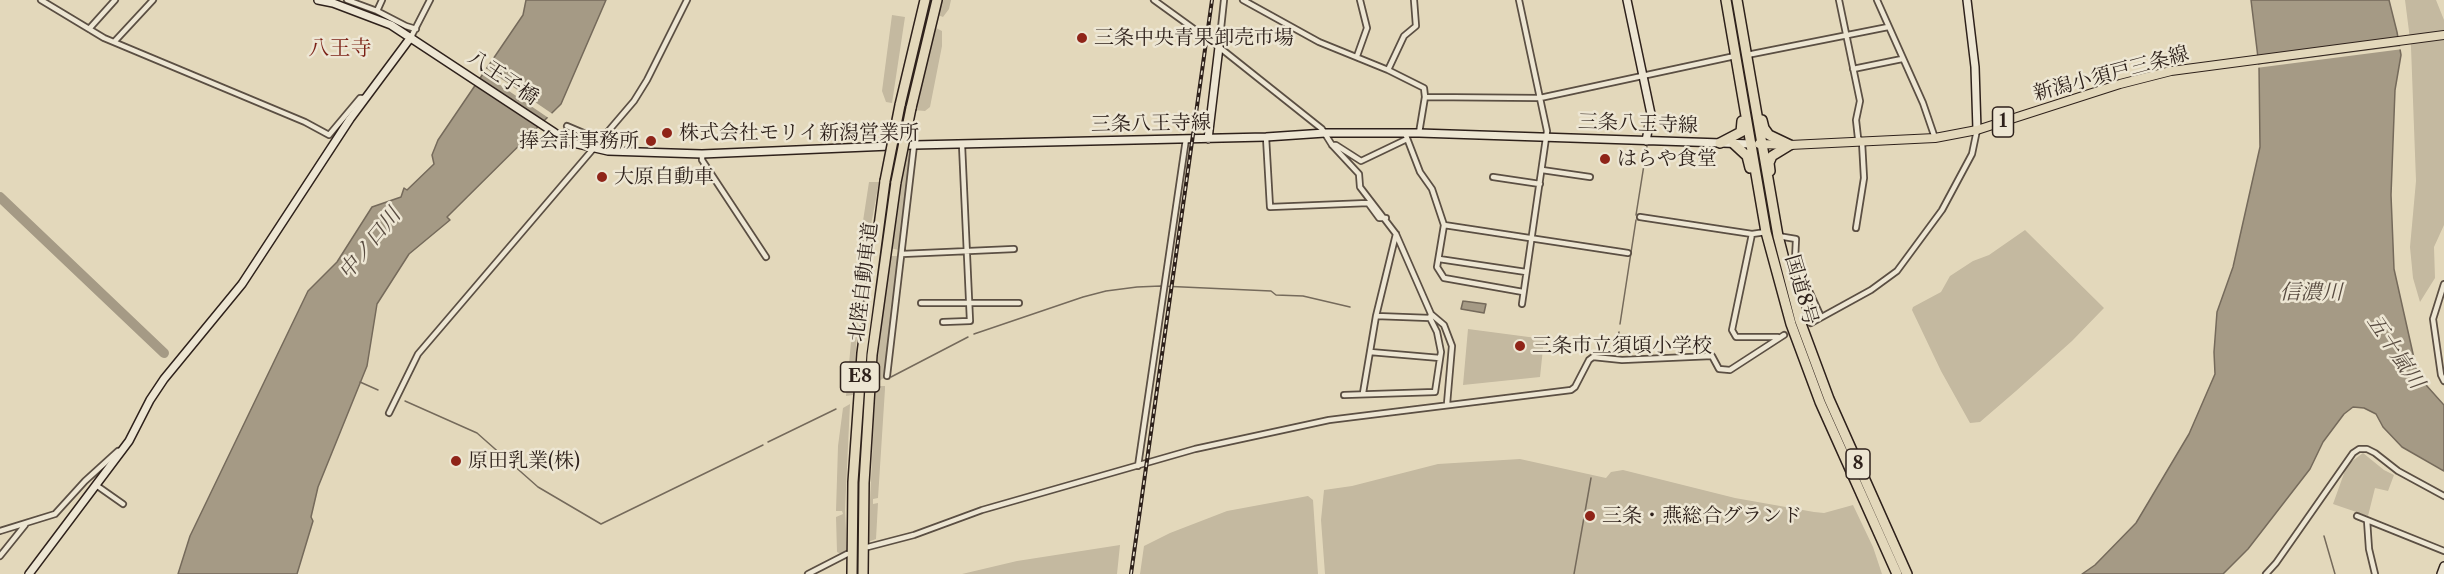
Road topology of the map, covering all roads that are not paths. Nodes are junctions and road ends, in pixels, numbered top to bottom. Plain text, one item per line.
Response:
1 (40, 0) edge
2 (115, 0) edge
3 (153, 0) edge
4 (318, 0) edge
5 (346, 0) edge
6 (382, 0) edge
7 (687, 0) edge
8 (925, 0) edge
9 (937, 0) edge
10 (1154, 0) edge
11 (1224, 0) edge
12 (1243, 0) edge
13 (1360, 0) edge
14 (1414, 0) edge
15 (1519, 0) edge
16 (1627, 0) edge
17 (1726, 0) edge
18 (1737, 0) edge
19 (1839, 0) edge
20 (1876, 0) edge
21 (1967, 0) edge
22 (428, 1) edge
23 (377, 11) junction
24 (1888, 27) junction
25 (89, 29) junction
26 (416, 29) junction
27 (1846, 35) junction
28 (2444, 35) edge
29 (411, 37) junction
30 (115, 41) junction
31 (1219, 47) junction
32 (1746, 55) junction
33 (1357, 56) junction
34 (1735, 56) junction
35 (1902, 59) junction
36 (1388, 69) junction
37 (1853, 69) junction
38 (1644, 76) junction
39 (1740, 81) junction
40 (1753, 92) junction
41 (1425, 97) junction
42 (366, 98) junction
43 (1540, 98) junction
44 (567, 126) dead end
45 (1977, 130) junction
46 (555, 133) joint
47 (1325, 133) junction
48 (1419, 133) junction
49 (1406, 136) junction
50 (1266, 137) junction
51 (1547, 138) junction
52 (1935, 138) junction
53 (1186, 139) junction
54 (1208, 139) junction
55 (600, 140) junction
56 (1646, 141) junction
57 (1862, 142) junction
58 (1720, 143) junction
59 (1734, 144) junction
60 (1757, 144) junction
61 (914, 145) junction
62 (962, 145) junction
63 (1332, 145) junction
64 (1790, 145) junction
65 (594, 149) junction
66 (702, 154) junction
67 (1542, 170) junction
68 (1493, 177) dead end
69 (1590, 177) dead end
70 (1540, 184) junction
71 (1760, 192) junction
72 (1772, 203) junction
73 (1640, 217) dead end
74 (1386, 218) junction
75 (1444, 225) junction
76 (1856, 228) dead end
77 (1766, 232) junction
78 (1396, 234) junction
79 (1752, 234) junction
80 (1778, 236) junction
81 (1531, 239) junction
82 (1014, 249) dead end
83 (967, 250) junction
84 (1628, 253) dead end
85 (902, 254) junction
86 (766, 257) dead end
87 (1439, 259) junction
88 (1526, 272) junction
89 (2444, 284) edge
90 (1523, 292) junction
91 (921, 303) dead end
92 (969, 303) junction
93 (1018, 303) dead end
94 (1522, 304) dead end
95 (1376, 316) junction
96 (1430, 316) junction
97 (1821, 317) junction
98 (943, 322) dead end
99 (1811, 323) tunnel mouth
100 (1370, 352) junction
101 (1807, 356) junction
102 (1440, 357) junction
103 (887, 376) dead end
104 (2444, 381) edge
105 (1363, 393) junction
106 (1344, 395) dead end
107 (1447, 404) junction
108 (389, 413) dead end
109 (129, 441) junction
110 (1138, 466) junction
111 (96, 485) junction
112 (2444, 496) edge
113 (123, 504) dead end
114 (2357, 516) dead end
115 (2367, 520) junction
116 (25, 525) junction
117 (0, 531) edge
118 (868, 547) dead end
119 (2444, 551) edge
120 (847, 554) dead end
121 (0, 556) edge
122 (2444, 566) edge
123 (29, 574) edge
124 (808, 574) edge
125 (852, 574) edge
126 (863, 574) edge
127 (1897, 574) edge
128 (1907, 574) edge
129 (2266, 574) edge
130 (2375, 574) edge
131 (2441, 574) edge

1 - 25 street
2 - 25 street
3 - 30 street
4 - 29 main road
5 - 23 street
6 - 23 street
7 - 55 street
8 - 125 highway, 北陸自動車道 / E8, bridge
9 - 126 highway, 北陸自動車道 / E8, bridge
10 - 31 street
11 - 31 street
12 - 33 street
13 - 33 street
14 - 36 street
15 - 43 street
16 - 38 main road
17 - 34 highway, 国道8号 / 8
18 - 32 highway, 国道8号 / 8
19 - 27 street
20 - 24 street
21 - 45 main road
22 - 26 street
23 - 26 street
24 - 27 street
24 - 35 street
25 - 30 street
26 - 29 street
27 - 32 street
27 - 37 street
28 - 45 main road, 新潟小須戸三条線 / 1
29 - 42 main road
29 - 46 main road, 八王子橋
30 - 42 street
31 - 47 street
31 - 54 main road
32 - 40 highway, 国道8号 / 8
33 - 36 street
34 - 38 street
34 - 39 highway, 国道8号 / 8
35 - 37 street
35 - 52 street
36 - 41 street
37 - 57 street
38 - 43 street
38 - 56 main road
39 - 58 highway
39 - 60 highway, 国道8号 / 8
40 - 60 highway, 国道8号 / 8
40 - 64 highway
41 - 43 street
41 - 48 street
42 - 109 main road
43 - 51 street
44 - 55 street
45 - 52 main road, 新潟小須戸三条線 / 1
45 - 97 street
46 - 65 main road, 三条八王寺線
47 - 49 main road, 三条八王寺線
47 - 50 main road, 三条八王寺線
47 - 63 street
48 - 49 main road, 三条八王寺線
48 - 51 main road, 三条八王寺線
49 - 63 street
49 - 75 street
50 - 54 main road, 三条八王寺線
50 - 74 street
51 - 56 main road, 三条八王寺線
51 - 67 street
52 - 57 main road, 新潟小須戸三条線 / 1
53 - 54 main road, 三条八王寺線
53 - 62 main road, 三条八王寺線
53 - 110 street
55 - 65 street
56 - 58 main road, 三条八王寺線
57 - 64 main road, 新潟小須戸三条線 / 1
57 - 76 street
58 - 59 main road, 三条八王寺線
59 - 60 main road, 三条八王寺線
59 - 71 highway
60 - 64 main road, 新潟小須戸三条線 / 1
60 - 71 highway, 国道8号 / 8
60 - 72 highway, 国道8号 / 8
61 - 62 main road, 三条八王寺線
61 - 66 main road, 三条八王寺線
61 - 85 street
62 - 83 street
63 - 74 street
64 - 72 highway
65 - 66 main road, 三条八王寺線
65 - 108 street
66 - 86 street
67 - 69 street
67 - 70 street
68 - 70 street
70 - 81 street
71 - 77 highway, 国道8号 / 8
72 - 80 highway, 国道8号 / 8
73 - 79 street
74 - 78 street
75 - 81 street
75 - 87 street
77 - 79 street
77 - 101 highway, 国道8号 / 8
78 - 95 street
78 - 96 street
79 - 107 street
80 - 97 street
80 - 101 highway, 国道8号 / 8
81 - 84 street
81 - 88 street
82 - 83 street
83 - 85 street
83 - 92 street
85 - 103 street
87 - 88 street
87 - 90 street
88 - 90 street
89 - 104 street
90 - 94 street
91 - 92 street
92 - 93 street
92 - 98 street
95 - 96 street
95 - 100 street
96 - 102 street
96 - 107 street
97 - 99 street
100 - 102 street
100 - 105 street
101 - 127 highway, 国道8号 / 8
101 - 128 highway, 国道8号 / 8
102 - 105 street
105 - 106 street
107 - 110 street
109 - 111 main road
109 - 116 street
110 - 118 street
111 - 113 street
111 - 123 main road
112 - 129 street
114 - 115 street
115 - 119 street
115 - 130 street
116 - 117 street
116 - 121 street
120 - 124 street
122 - 131 main road

